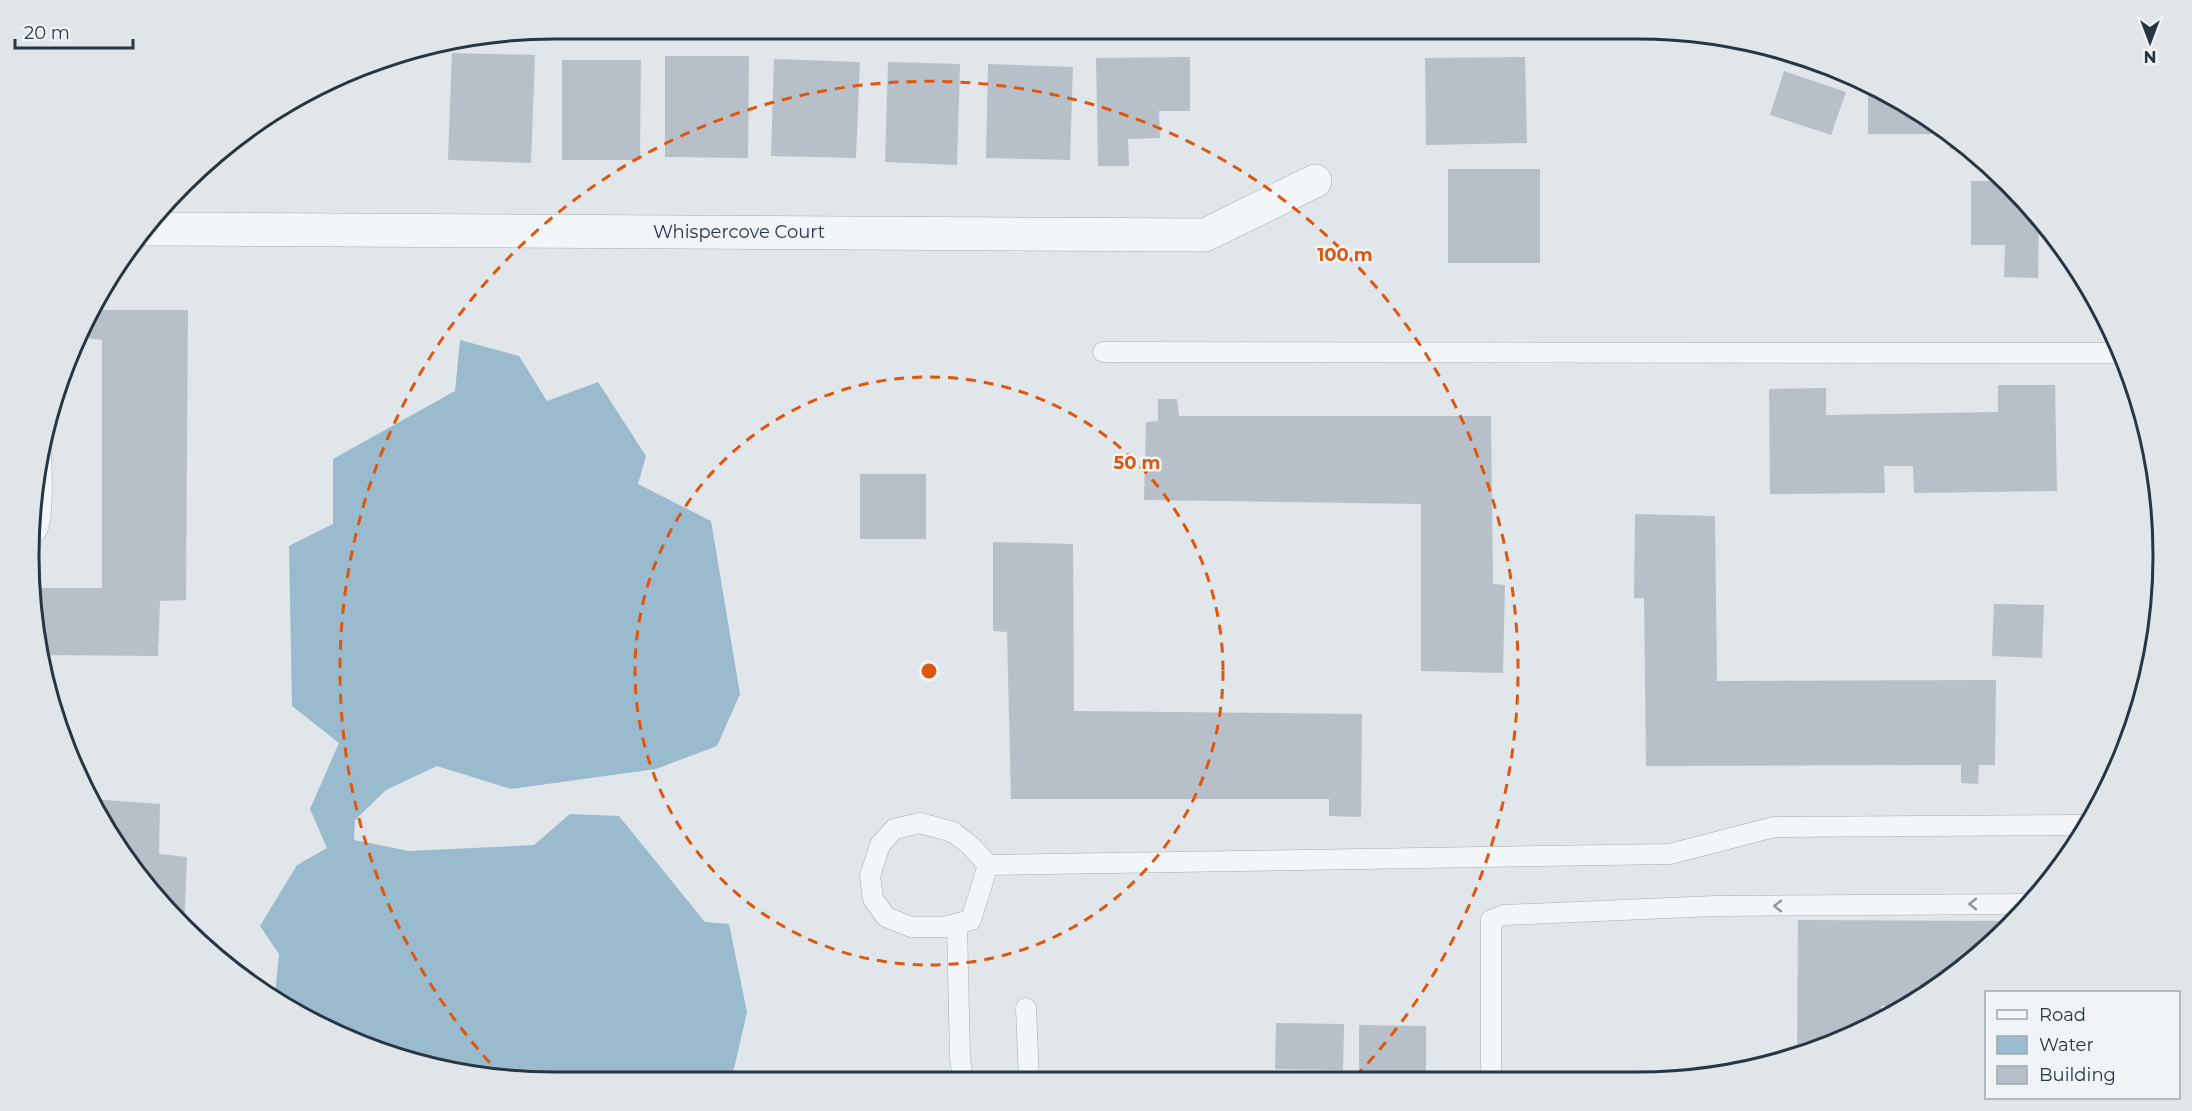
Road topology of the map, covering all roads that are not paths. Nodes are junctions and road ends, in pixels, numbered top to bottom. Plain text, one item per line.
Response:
1 (1316, 181) dead end
2 (156, 229) edge
3 (1103, 352) dead end
4 (2112, 353) edge
5 (2077, 825) edge
6 (988, 865) junction
7 (2018, 904) edge
8 (957, 924) junction
9 (1026, 1008) dead end
10 (962, 1072) edge
11 (1029, 1072) edge
12 (1491, 1072) edge

1 - 2 street, Whispercove Court
3 - 4 lane
5 - 6 lane
6 - 8 lane
6 - 8 lane
7 -> 12 lane
8 - 10 lane
9 - 11 lane

